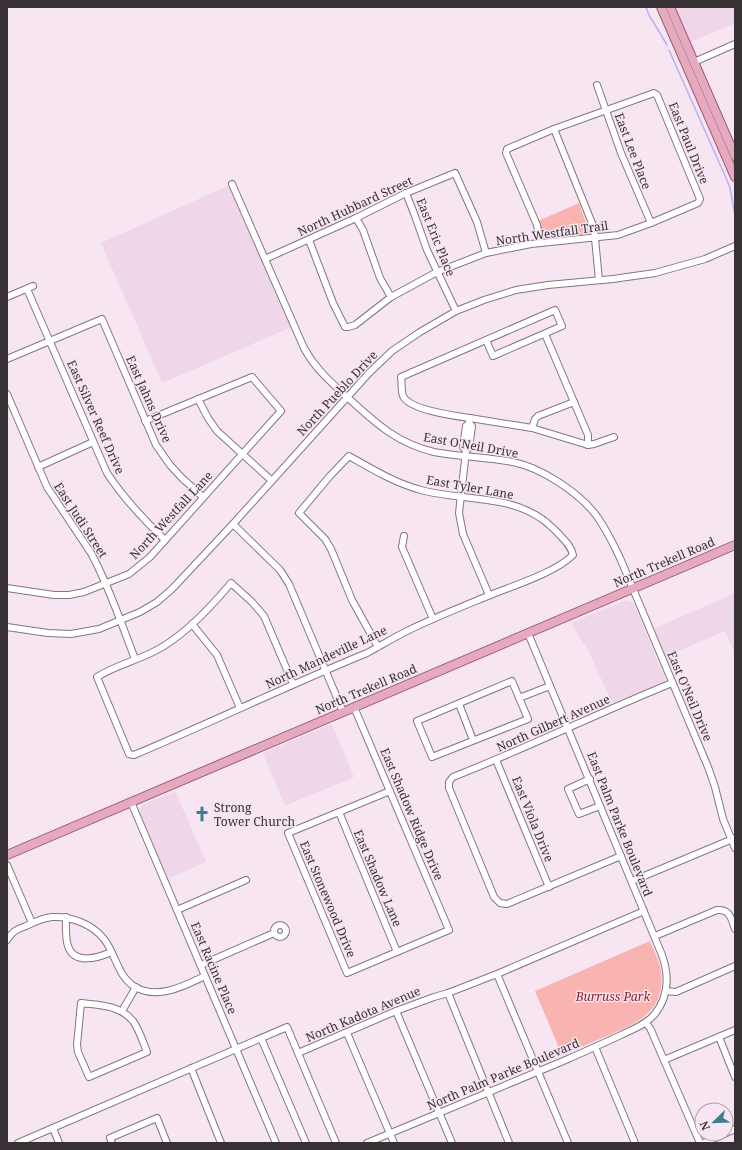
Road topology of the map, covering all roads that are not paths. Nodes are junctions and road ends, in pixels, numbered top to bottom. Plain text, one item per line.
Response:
1 (661, 7) edge
2 (670, 7) edge
3 (735, 44) edge
4 (694, 62) junction
5 (597, 85) dead end
6 (607, 112) junction
7 (554, 129) junction
8 (732, 144) edge
9 (735, 156) edge
10 (735, 177) edge
11 (232, 184) dead end
12 (406, 193) junction
13 (700, 199) joint
14 (356, 218) junction
15 (651, 223) junction
16 (595, 237) junction
17 (309, 240) junction
18 (540, 243) junction
19 (735, 246) edge
20 (486, 253) junction
21 (265, 260) junction
22 (437, 272) junction
23 (599, 280) junction
24 (7, 297) edge
25 (391, 298) junction
26 (456, 311) junction
27 (545, 334) junction
28 (486, 340) junction
29 (50, 341) junction
30 (7, 359) edge
31 (7, 394) edge
32 (347, 397) junction
33 (198, 399) junction
34 (574, 402) junction
35 (145, 421) junction
36 (469, 421) junction
37 (532, 428) junction
38 (614, 437) dead end
39 (93, 442) junction
40 (588, 445) junction
41 (242, 454) junction
42 (465, 454) junction
43 (38, 466) junction
44 (271, 480) junction
45 (203, 497) junction
46 (460, 497) junction
47 (233, 524) junction
48 (404, 536) dead end
49 (165, 540) junction
50 (735, 545) edge
51 (573, 555) joint
52 (106, 584) junction
53 (7, 588) edge
54 (632, 589) junction
55 (489, 595) junction
56 (433, 619) junction
57 (120, 621) junction
58 (192, 624) junction
59 (7, 627) edge
60 (528, 633) junction
61 (378, 647) junction
62 (135, 659) junction
63 (326, 670) junction
64 (672, 683) junction
65 (293, 684) junction
66 (550, 686) junction
67 (519, 698) junction
68 (459, 704) junction
69 (354, 707) junction
70 (240, 708) junction
71 (343, 712) junction
72 (568, 727) junction
73 (474, 740) junction
74 (496, 760) junction
75 (590, 779) junction
76 (390, 791) junction
77 (131, 802) junction
78 (600, 806) junction
79 (339, 812) junction
80 (733, 839) edge
81 (735, 848) edge
82 (7, 855) edge
83 (621, 856) junction
84 (7, 865) edge
85 (246, 880) dead end
86 (632, 882) junction
87 (549, 887) junction
88 (177, 910) junction
89 (644, 911) junction
90 (66, 917) junction
91 (32, 923) junction
92 (735, 929) edge
93 (274, 933) dead end
94 (655, 936) junction
95 (7, 940) edge
96 (111, 952) junction
97 (397, 952) junction
98 (201, 965) junction
99 (735, 966) edge
100 (497, 974) junction
101 (205, 976) junction
102 (136, 987) junction
103 (666, 991) junction
104 (448, 993) junction
105 (122, 1011) junction
106 (396, 1011) junction
107 (646, 1023) junction
108 (735, 1030) edge
109 (347, 1033) junction
110 (261, 1038) junction
111 (719, 1038) junction
112 (595, 1047) junction
113 (236, 1048) junction
114 (298, 1053) junction
115 (664, 1060) junction
116 (191, 1068) junction
117 (538, 1071) junction
118 (735, 1077) edge
119 (488, 1092) junction
120 (439, 1112) junction
121 (53, 1128) junction
122 (390, 1134) junction
123 (18, 1143) edge
124 (59, 1143) edge
125 (112, 1143) edge
126 (167, 1143) edge
127 (221, 1143) edge
128 (276, 1143) edge
129 (306, 1143) edge
130 (336, 1143) edge
131 (367, 1143) edge
132 (394, 1143) edge
133 (452, 1143) edge
134 (509, 1143) edge
135 (568, 1143) edge
136 (635, 1143) edge
137 (700, 1143) edge

1 - 10 main road
2 - 4 main road
3 - 4 street
4 - 8 main road
5 - 6 street, East Lee Place
6 - 7 street
6 - 13 street, East Paul Drive
6 - 15 street, East Lee Place
7 - 16 street
7 - 18 street
8 - 9 main road
11 - 21 street, East O'Neil Drive
12 - 14 street, North Hubbard Street
12 - 20 street, North Hubbard Street
12 - 22 street, East Eric Place
13 - 15 street, North Westfall Trail
14 - 17 street, North Hubbard Street
14 - 25 street
15 - 16 street, North Westfall Trail
16 - 18 street, North Westfall Trail
16 - 23 street
17 - 21 street, North Hubbard Street
17 - 25 street, North Westfall Trail
18 - 20 street, North Westfall Trail
19 - 23 street, North Pueblo Drive
20 - 22 street, North Westfall Trail
21 - 32 street, East O'Neil Drive
22 - 25 street, North Westfall Trail
22 - 26 street, East Eric Place
23 - 26 street, North Pueblo Drive
24 - 29 street, East Silver Reef Drive
26 - 32 street, North Pueblo Drive
27 - 28 street
27 - 28 street
27 - 34 street
28 - 36 street
29 - 30 street
29 - 35 street, East Jahns Drive
29 - 39 street, East Silver Reef Drive
31 - 43 street, East Judi Street
32 - 42 street, East O'Neil Drive
32 - 44 street, North Pueblo Drive
33 - 35 street
33 - 41 street
33 - 41 street, North Westfall Lane
34 - 37 street
34 - 40 street
35 - 45 street, East Jahns Drive
36 - 37 street
36 - 42 street
37 - 40 street
38 - 40 street
39 - 43 street
39 - 49 street, East Silver Reef Drive
41 - 44 street
41 - 45 street, North Westfall Lane
42 - 46 street
42 - 54 street, East O'Neil Drive
43 - 52 street, East Judi Street
44 - 47 street, North Pueblo Drive
45 - 49 street, North Westfall Lane
46 - 51 street, East Tyler Lane
46 - 55 street
46 - 61 street, East Tyler Lane
47 - 57 street, North Pueblo Drive
47 - 63 street
48 - 56 street
49 - 52 street, North Westfall Lane
50 - 54 main road, North Trekell Road
51 - 55 street, North Mandeville Lane
52 - 53 street, North Westfall Lane
52 - 57 street, East Judi Street
54 - 60 main road, North Trekell Road
54 - 64 street, East O'Neil Drive
55 - 56 street, North Mandeville Lane
56 - 61 street, North Mandeville Lane
57 - 59 street, North Pueblo Drive
57 - 62 street, East Judi Street
58 - 62 street
58 - 65 street
58 - 70 street
60 - 66 street, East Palm Parke Boulevard
60 - 69 main road, North Trekell Road
61 - 63 street, North Mandeville Lane
62 - 70 street, North Mandeville Lane
63 - 65 street, North Mandeville Lane
63 - 71 street
64 - 72 street, North Gilbert Avenue
64 - 80 street, East O'Neil Drive
65 - 70 street, North Mandeville Lane
66 - 67 street
66 - 72 street, East Palm Parke Boulevard
67 - 68 street
67 - 73 street
68 - 73 street
68 - 73 street
69 - 71 main road, North Trekell Road
69 - 76 street, East Shadow Ridge Drive
71 - 77 main road, North Trekell Road
72 - 74 street, North Gilbert Avenue
72 - 75 street, East Palm Parke Boulevard
74 - 87 street, East Viola Drive
74 - 87 street, North Gilbert Avenue
75 - 78 street, East Palm Parke Boulevard
75 - 78 street
76 - 79 street
76 - 97 street, East Shadow Ridge Drive
77 - 82 main road, North Trekell Road
77 - 88 street, East Racine Place
78 - 83 street, East Palm Parke Boulevard
79 - 97 street, East Shadow Lane
79 - 97 street, East Stonewood Drive
80 - 81 street, East O'Neil Drive
80 - 86 street
83 - 86 street, East Palm Parke Boulevard
83 - 87 street
84 - 91 street
85 - 88 street
86 - 89 street, East Palm Parke Boulevard
88 - 98 street, East Racine Place
89 - 94 street, East Palm Parke Boulevard
89 - 100 street, North Kadota Avenue
90 - 91 street
90 - 96 street
90 - 96 street
91 - 95 street
92 - 94 street
93 - 98 street
94 - 103 street, East Palm Parke Boulevard
96 - 102 street
98 - 101 street, East Racine Place
99 - 103 street
100 - 104 street, North Kadota Avenue
100 - 117 street
101 - 102 street
101 - 113 street, East Racine Place
102 - 105 street
103 - 107 street, East Palm Parke Boulevard
104 - 106 street, North Kadota Avenue
104 - 119 street
105 - 105 street
106 - 109 street, North Kadota Avenue
106 - 120 street
107 - 112 street, North Palm Parke Boulevard
107 - 115 street
108 - 111 street
109 - 114 street, North Kadota Avenue
109 - 122 street
110 - 113 street, North Kadota Avenue
110 - 114 street, North Kadota Avenue
110 - 129 street
111 - 115 street
111 - 118 street
112 - 117 street, North Palm Parke Boulevard
112 - 136 street
113 - 116 street, North Kadota Avenue
113 - 128 street, East Racine Place
114 - 130 street
115 - 137 street
116 - 121 street, North Kadota Avenue
116 - 127 street
117 - 119 street, North Palm Parke Boulevard
117 - 135 street
119 - 120 street, North Palm Parke Boulevard
119 - 134 street
120 - 122 street, North Palm Parke Boulevard
120 - 133 street
121 - 123 street, North Kadota Avenue
121 - 124 street
122 - 131 street, North Palm Parke Boulevard
122 - 132 street
125 - 126 street

